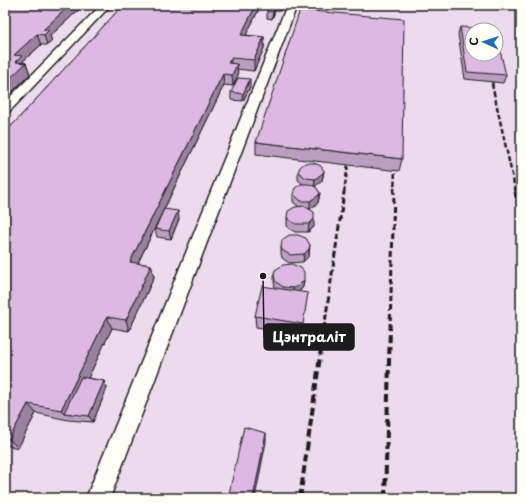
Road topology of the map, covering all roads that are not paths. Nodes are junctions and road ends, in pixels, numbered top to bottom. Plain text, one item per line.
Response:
1 (106, 5) edge
2 (292, 5) edge
3 (5, 109) edge
4 (98, 498) edge

1 - 3 lane
2 - 4 lane

